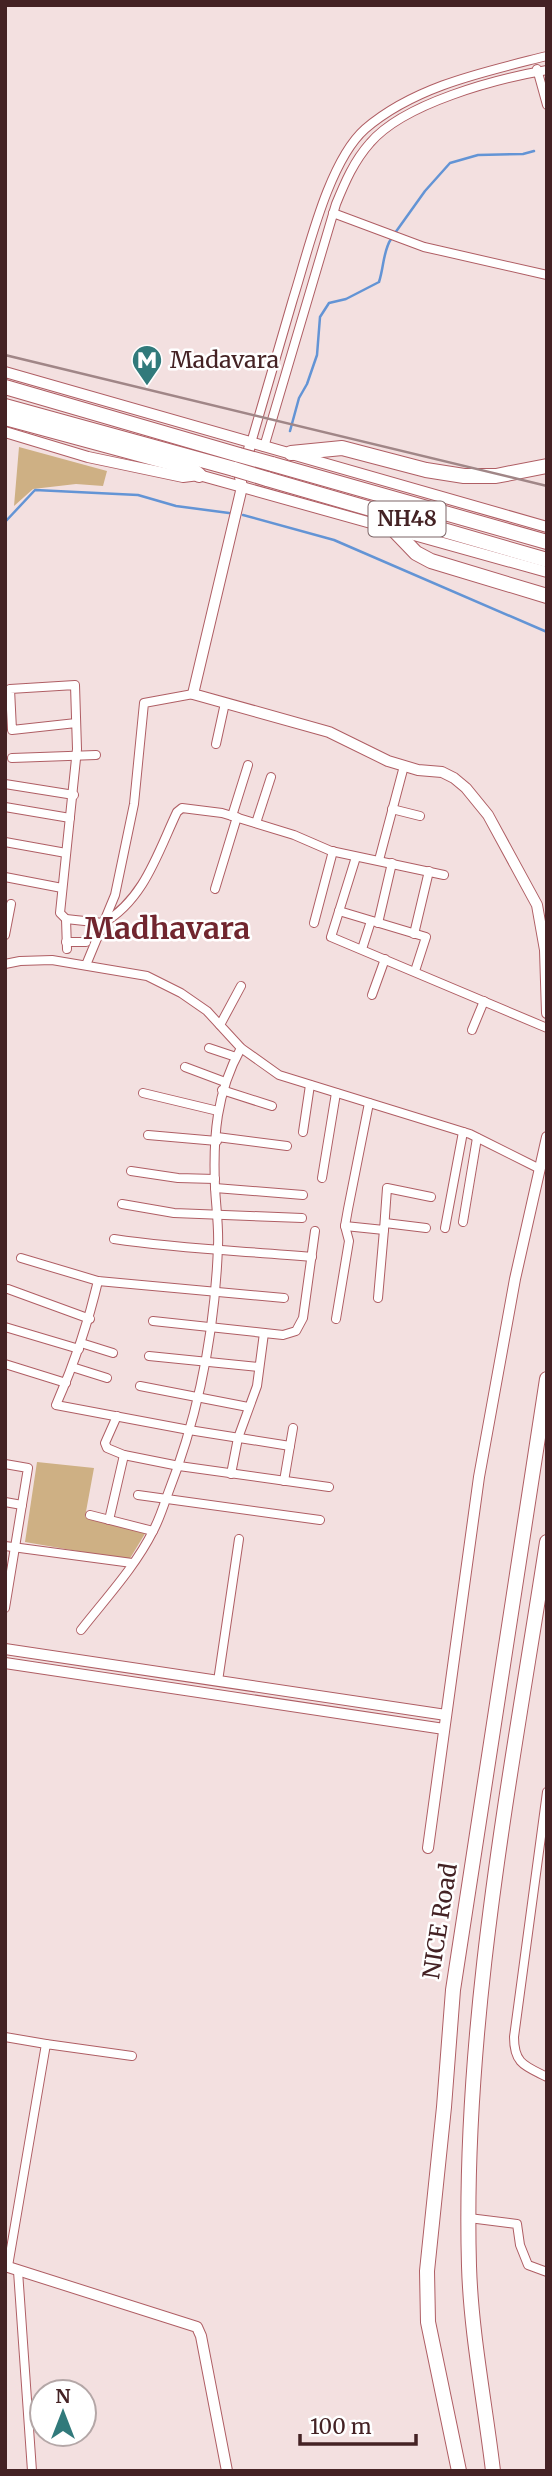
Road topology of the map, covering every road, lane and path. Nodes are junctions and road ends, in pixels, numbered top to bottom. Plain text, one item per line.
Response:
1 (547, 56) edge
2 (535, 59) junction
3 (542, 71) edge
4 (547, 105) edge
5 (333, 214) junction
6 (547, 275) edge
7 (5, 373) edge
8 (5, 387) edge
9 (5, 406) edge
10 (5, 418) edge
11 (5, 432) edge
12 (251, 443) junction
13 (264, 446) junction
14 (291, 453) junction
15 (237, 462) junction
16 (547, 466) edge
17 (199, 475) junction
18 (242, 487) junction
19 (547, 527) edge
20 (392, 528) junction
21 (547, 542) edge
22 (547, 559) edge
23 (547, 572) edge
24 (547, 596) edge
25 (193, 695) junction
26 (225, 703) junction
27 (76, 723) junction
28 (216, 744) dead end
29 (96, 754) dead end
30 (76, 755) junction
31 (12, 758) dead end
32 (248, 765) dead end
33 (404, 766) junction
34 (271, 777) dead end
35 (5, 784) edge
36 (74, 795) junction
37 (5, 807) edge
38 (392, 809) junction
39 (420, 816) dead end
40 (234, 817) junction
41 (71, 818) junction
42 (256, 823) junction
43 (5, 842) edge
44 (333, 851) junction
45 (66, 853) junction
46 (356, 857) junction
47 (379, 860) junction
48 (392, 863) junction
49 (429, 871) junction
50 (444, 875) dead end
51 (5, 877) edge
52 (62, 888) junction
53 (215, 889) dead end
54 (11, 904) dead end
55 (339, 911) junction
56 (66, 919) junction
57 (374, 922) junction
58 (103, 923) junction
59 (314, 923) dead end
60 (414, 934) junction
61 (5, 935) edge
62 (86, 942) dead end
63 (362, 949) junction
64 (385, 959) junction
65 (5, 964) edge
66 (86, 965) junction
67 (415, 971) junction
68 (241, 986) dead end
69 (372, 995) dead end
70 (484, 1001) junction
71 (547, 1013) edge
72 (220, 1025) junction
73 (547, 1028) edge
74 (472, 1030) dead end
75 (209, 1048) dead end
76 (241, 1048) junction
77 (236, 1057) junction
78 (186, 1067) dead end
79 (310, 1085) junction
80 (223, 1086) junction
81 (143, 1093) dead end
82 (336, 1093) junction
83 (369, 1103) junction
84 (272, 1105) dead end
85 (218, 1111) junction
86 (303, 1132) dead end
87 (463, 1132) junction
88 (148, 1135) dead end
89 (547, 1137) edge
90 (477, 1138) junction
91 (217, 1139) junction
92 (287, 1146) dead end
93 (540, 1169) junction
94 (131, 1171) dead end
95 (322, 1178) dead end
96 (215, 1183) junction
97 (303, 1195) dead end
98 (431, 1197) dead end
99 (122, 1204) dead end
100 (217, 1216) junction
101 (302, 1218) dead end
102 (463, 1222) dead end
103 (345, 1226) junction
104 (384, 1227) junction
105 (426, 1228) dead end
106 (446, 1228) dead end
107 (315, 1231) dead end
108 (114, 1239) dead end
109 (218, 1249) junction
110 (312, 1257) junction
111 (21, 1258) dead end
112 (98, 1281) junction
113 (8, 1289) dead end
114 (214, 1292) junction
115 (284, 1298) dead end
116 (378, 1298) dead end
117 (90, 1319) junction
118 (336, 1319) dead end
119 (153, 1321) dead end
120 (5, 1327) edge
121 (211, 1328) junction
122 (264, 1333) junction
123 (80, 1346) junction
124 (113, 1353) dead end
125 (149, 1356) dead end
126 (205, 1362) junction
127 (5, 1364) edge
128 (72, 1367) junction
129 (259, 1367) junction
130 (107, 1378) dead end
131 (547, 1379) edge
132 (66, 1382) junction
133 (140, 1386) dead end
134 (197, 1398) junction
135 (248, 1407) junction
136 (117, 1416) junction
137 (293, 1428) dead end
138 (188, 1430) junction
139 (238, 1438) junction
140 (290, 1446) junction
141 (124, 1455) junction
142 (5, 1464) edge
143 (178, 1466) junction
144 (231, 1474) junction
145 (284, 1481) junction
146 (329, 1487) dead end
147 (138, 1495) dead end
148 (166, 1498) junction
149 (5, 1502) edge
150 (22, 1504) junction
151 (90, 1515) dead end
152 (109, 1520) junction
153 (320, 1520) dead end
154 (153, 1531) junction
155 (239, 1539) dead end
156 (547, 1542) edge
157 (5, 1546) edge
158 (15, 1548) junction
159 (132, 1563) junction
160 (5, 1608) edge
161 (80, 1630) dead end
162 (5, 1649) edge
163 (5, 1663) edge
164 (219, 1681) junction
165 (446, 1715) junction
166 (444, 1729) junction
167 (547, 1792) edge
168 (428, 1848) dead end
169 (5, 2037) edge
170 (46, 2044) junction
171 (132, 2056) dead end
172 (547, 2077) edge
173 (468, 2218) junction
174 (10, 2268) edge
175 (547, 2272) edge
176 (32, 2471) edge
177 (227, 2471) edge
178 (459, 2471) edge
179 (493, 2471) edge

1 - 2 street
2 - 3 street
2 - 12 street
3 - 4 street
3 - 5 street
5 - 6 street
5 - 13 street
7 - 12 street
8 - 15 highway, NH48
9 - 15 highway, NH48
10 - 17 highway
11 - 17 street
12 - 13 street
12 - 18 street
13 - 14 street
13 - 18 street
14 - 16 highway
14 - 19 street
15 - 21 highway, NH48, bridge
15 - 22 highway, NH48, bridge
17 - 18 street
18 - 20 street
18 - 25 street
20 - 23 street
20 - 24 highway
25 - 26 street
25 - 58 street
26 - 28 street
26 - 33 street
27 - 27 street
27 - 30 street
29 - 30 street
30 - 31 street
30 - 36 street
32 - 40 street
33 - 38 street
33 - 71 street
34 - 42 street
35 - 36 street
36 - 41 street
37 - 41 street
38 - 39 street
38 - 47 street
40 - 42 street
40 - 53 street
40 - 58 street
41 - 45 street
42 - 44 street
43 - 45 street
44 - 46 street
44 - 59 street
45 - 52 street
46 - 47 street
46 - 55 street
47 - 48 street
48 - 49 street
48 - 57 street
49 - 50 street
49 - 60 street
51 - 52 street
52 - 56 street
54 - 61 street
55 - 57 street
55 - 63 street
56 - 58 street
56 - 62 street
57 - 60 street
57 - 63 street
58 - 66 street
60 - 67 street
63 - 64 street
64 - 67 street
64 - 69 street
65 - 66 street
66 - 72 street
67 - 70 street
68 - 72 street
70 - 73 street
70 - 74 street
72 - 76 street
75 - 77 street
76 - 77 street
76 - 79 street
77 - 80 street
78 - 80 street
79 - 82 street
79 - 86 street
80 - 84 street
80 - 85 street
81 - 85 street
82 - 83 street
82 - 95 street
83 - 87 street
83 - 103 street
85 - 91 street
87 - 90 street
87 - 106 street
88 - 91 street
89 - 93 street
90 - 93 street
90 - 102 street
91 - 92 street
91 - 96 street
93 - 165 street
94 - 96 street
96 - 97 street
96 - 100 street
98 - 104 street
99 - 100 street
100 - 101 street
100 - 109 street
103 - 104 street
103 - 118 street
104 - 105 street
104 - 116 street
107 - 110 street
108 - 109 street
109 - 110 street
109 - 114 street
110 - 122 street
111 - 112 street
112 - 114 street
112 - 117 street
113 - 117 street
114 - 115 street
114 - 121 street
117 - 123 street
119 - 121 street
120 - 123 street
121 - 122 street
121 - 126 street
122 - 129 street
123 - 124 street
123 - 128 street
125 - 126 street
126 - 129 street
126 - 134 street
127 - 132 street
128 - 130 street
128 - 132 street
129 - 135 street
131 - 178 highway, NICE Road
132 - 136 street
133 - 134 street
134 - 135 street
134 - 138 street
135 - 139 street
136 - 138 street
136 - 141 street
137 - 140 street
138 - 139 street
138 - 143 street
139 - 140 street
139 - 144 street
140 - 145 street
141 - 143 street
141 - 152 street
142 - 150 street
143 - 144 street
143 - 148 street
144 - 145 street
145 - 146 street
147 - 148 street
148 - 153 street
148 - 154 street
149 - 150 street
150 - 158 street
151 - 152 street
152 - 154 street
154 - 159 street
155 - 164 street
156 - 173 highway
157 - 158 street
158 - 159 street
158 - 160 street
159 - 161 street
162 - 164 street
163 - 166 street
164 - 165 street
165 - 166 street
166 - 168 street
167 - 172 street
169 - 170 street
170 - 171 street
170 - 174 street
173 - 175 street
173 - 179 highway
174 - 176 street
174 - 177 street

